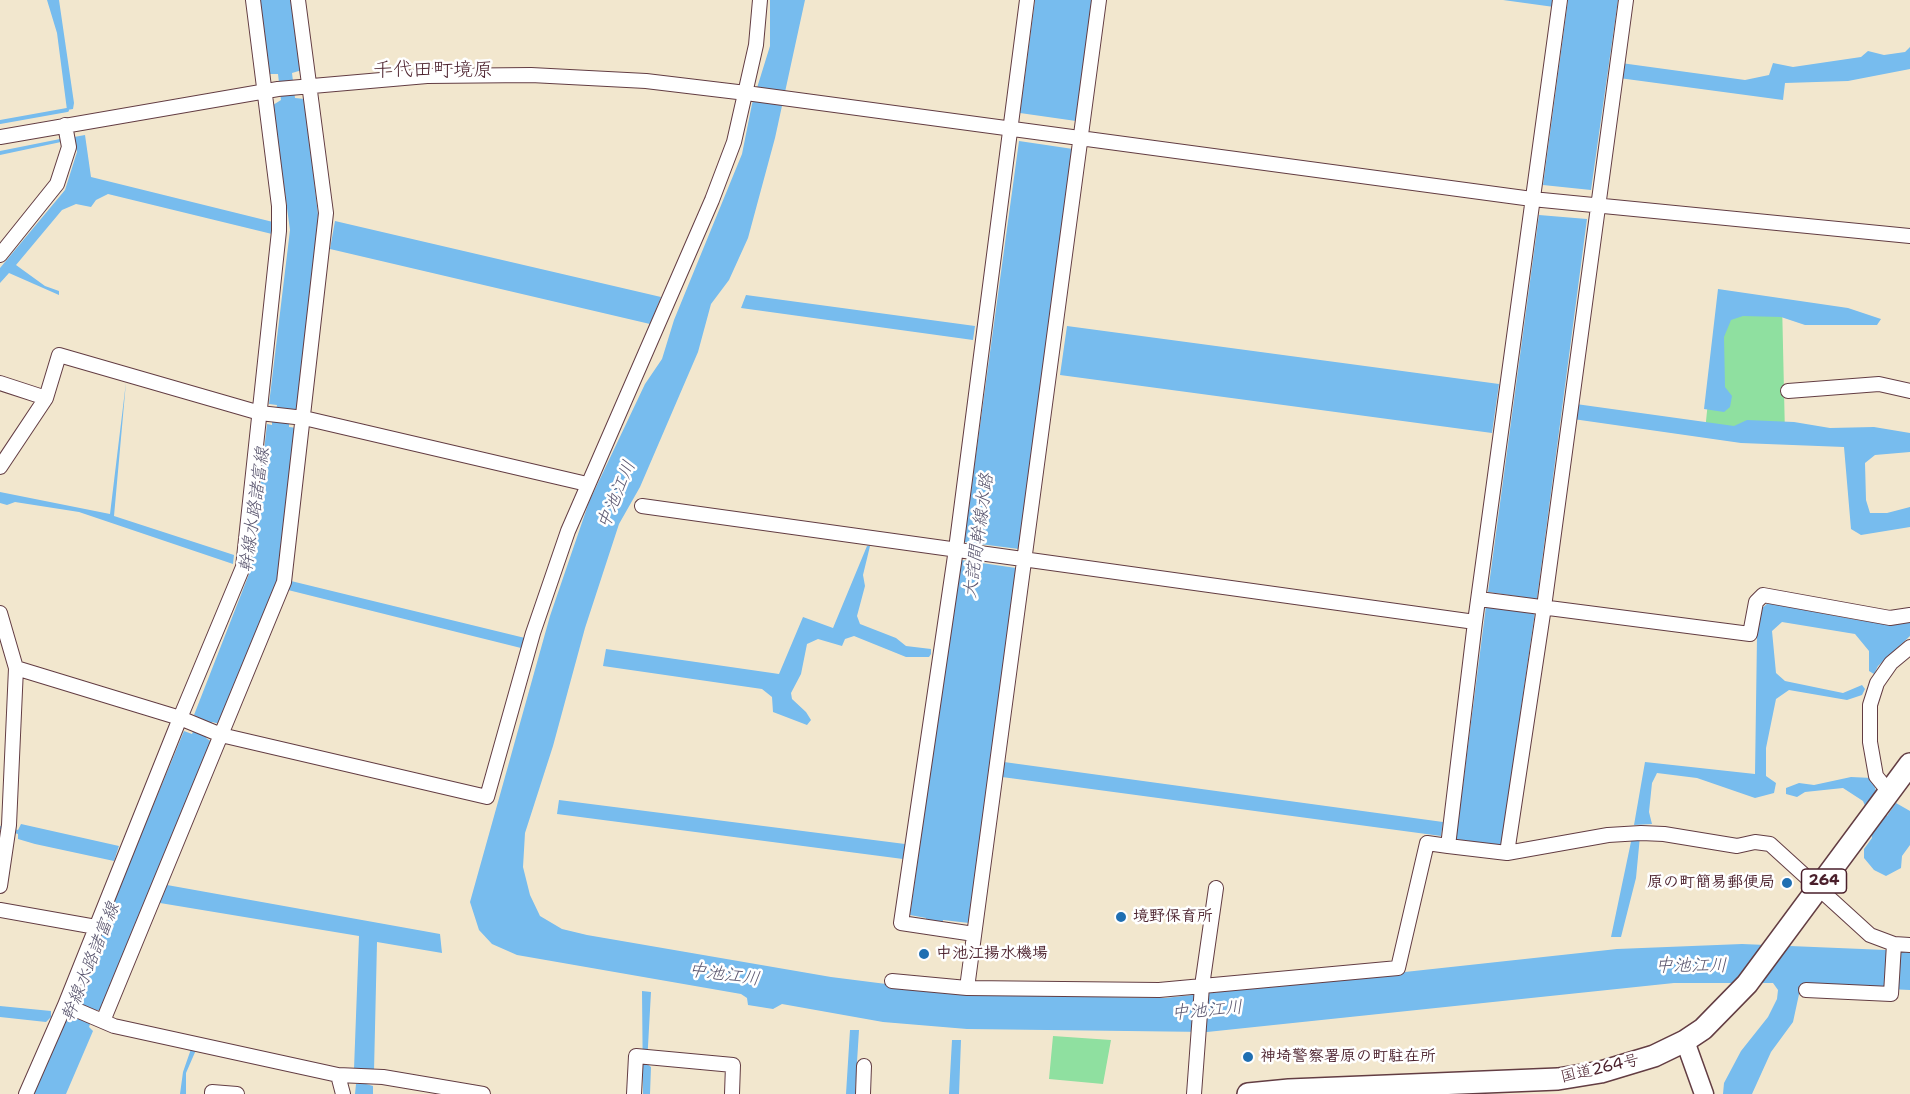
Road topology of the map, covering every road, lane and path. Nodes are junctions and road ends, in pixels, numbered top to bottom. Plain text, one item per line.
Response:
1 (252, 0) edge
2 (298, 0) edge
3 (760, 0) edge
4 (1028, 0) edge
5 (1099, 0) edge
6 (1560, 0) edge
7 (1626, 0) edge
8 (302, 86) junction
9 (263, 90) junction
10 (746, 93) junction
11 (65, 125) junction
12 (1009, 128) junction
13 (0, 138) edge
14 (1080, 138) junction
15 (1532, 199) junction
16 (1596, 205) junction
17 (1910, 236) edge
18 (0, 255) edge
19 (0, 383) edge
20 (1788, 391) dead end
21 (1910, 391) edge
22 (46, 398) junction
23 (264, 414) junction
24 (300, 418) junction
25 (0, 467) edge
26 (587, 484) junction
27 (642, 506) dead end
28 (956, 549) junction
29 (1027, 558) junction
30 (1479, 599) junction
31 (1544, 607) junction
32 (0, 613) edge
33 (1908, 614) edge
34 (1476, 622) junction
35 (1910, 647) edge
36 (16, 668) junction
37 (185, 720) junction
38 (216, 733) junction
39 (0, 735) edge
40 (14, 738) junction
41 (1910, 764) edge
42 (1884, 798) junction
43 (1449, 835) junction
44 (1507, 853) junction
45 (0, 886) edge
46 (1216, 888) dead end
47 (1818, 889) junction
48 (0, 910) edge
49 (96, 927) junction
50 (974, 934) junction
51 (1894, 944) junction
52 (1910, 945) edge
53 (892, 981) dead end
54 (1202, 986) junction
55 (967, 988) junction
56 (1806, 990) dead end
57 (70, 1007) junction
58 (99, 1019) junction
59 (1685, 1041) junction
60 (864, 1066) dead end
61 (338, 1075) junction
62 (26, 1094) edge
63 (212, 1094) edge
64 (237, 1094) edge
65 (343, 1094) edge
66 (483, 1094) edge
67 (634, 1094) edge
68 (732, 1094) edge
69 (863, 1094) edge
70 (1194, 1094) edge
71 (1248, 1094) edge
72 (1704, 1094) edge

1 - 9 street
2 - 8 street
3 - 10 street
4 - 12 street
5 - 14 street
6 - 15 street
7 - 16 street
8 - 9 street
8 - 10 street
8 - 24 street
9 - 11 street
9 - 23 street
10 - 12 street
10 - 26 street
11 - 13 street
11 - 18 street
12 - 14 street
12 - 28 street
14 - 15 street
14 - 29 street
15 - 16 street
15 - 30 street
16 - 17 street
16 - 31 street
19 - 22 street
20 - 21 street
22 - 23 street
22 - 25 street
23 - 24 street
23 - 37 street
24 - 26 street
24 - 38 street
26 - 38 street
27 - 28 street
28 - 29 street
28 - 50 street
29 - 34 street
29 - 50 street
30 - 31 street
30 - 34 street
31 - 33 street
31 - 44 street
32 - 36 street
34 - 43 street
35 - 42 street
36 - 37 street
36 - 40 street
37 - 38 street
37 - 49 street
38 - 58 street
39 - 40 street
40 - 45 street
41 - 42 highway, 264
42 - 47 highway, 264
43 - 44 street
43 - 54 street
44 - 47 street
46 - 54 street
47 - 51 street
47 - 59 highway, 国道264号 / 264
48 - 49 street
49 - 57 street
50 - 55 street
51 - 52 street
51 - 56 street
53 - 55 street
54 - 55 street
54 - 70 street
57 - 58 street
57 - 62 street
58 - 61 street
59 - 71 highway, 国道264号 / 264
59 - 72 main road
60 - 69 street
61 - 65 street
61 - 66 street
63 - 64 street
67 - 68 street

